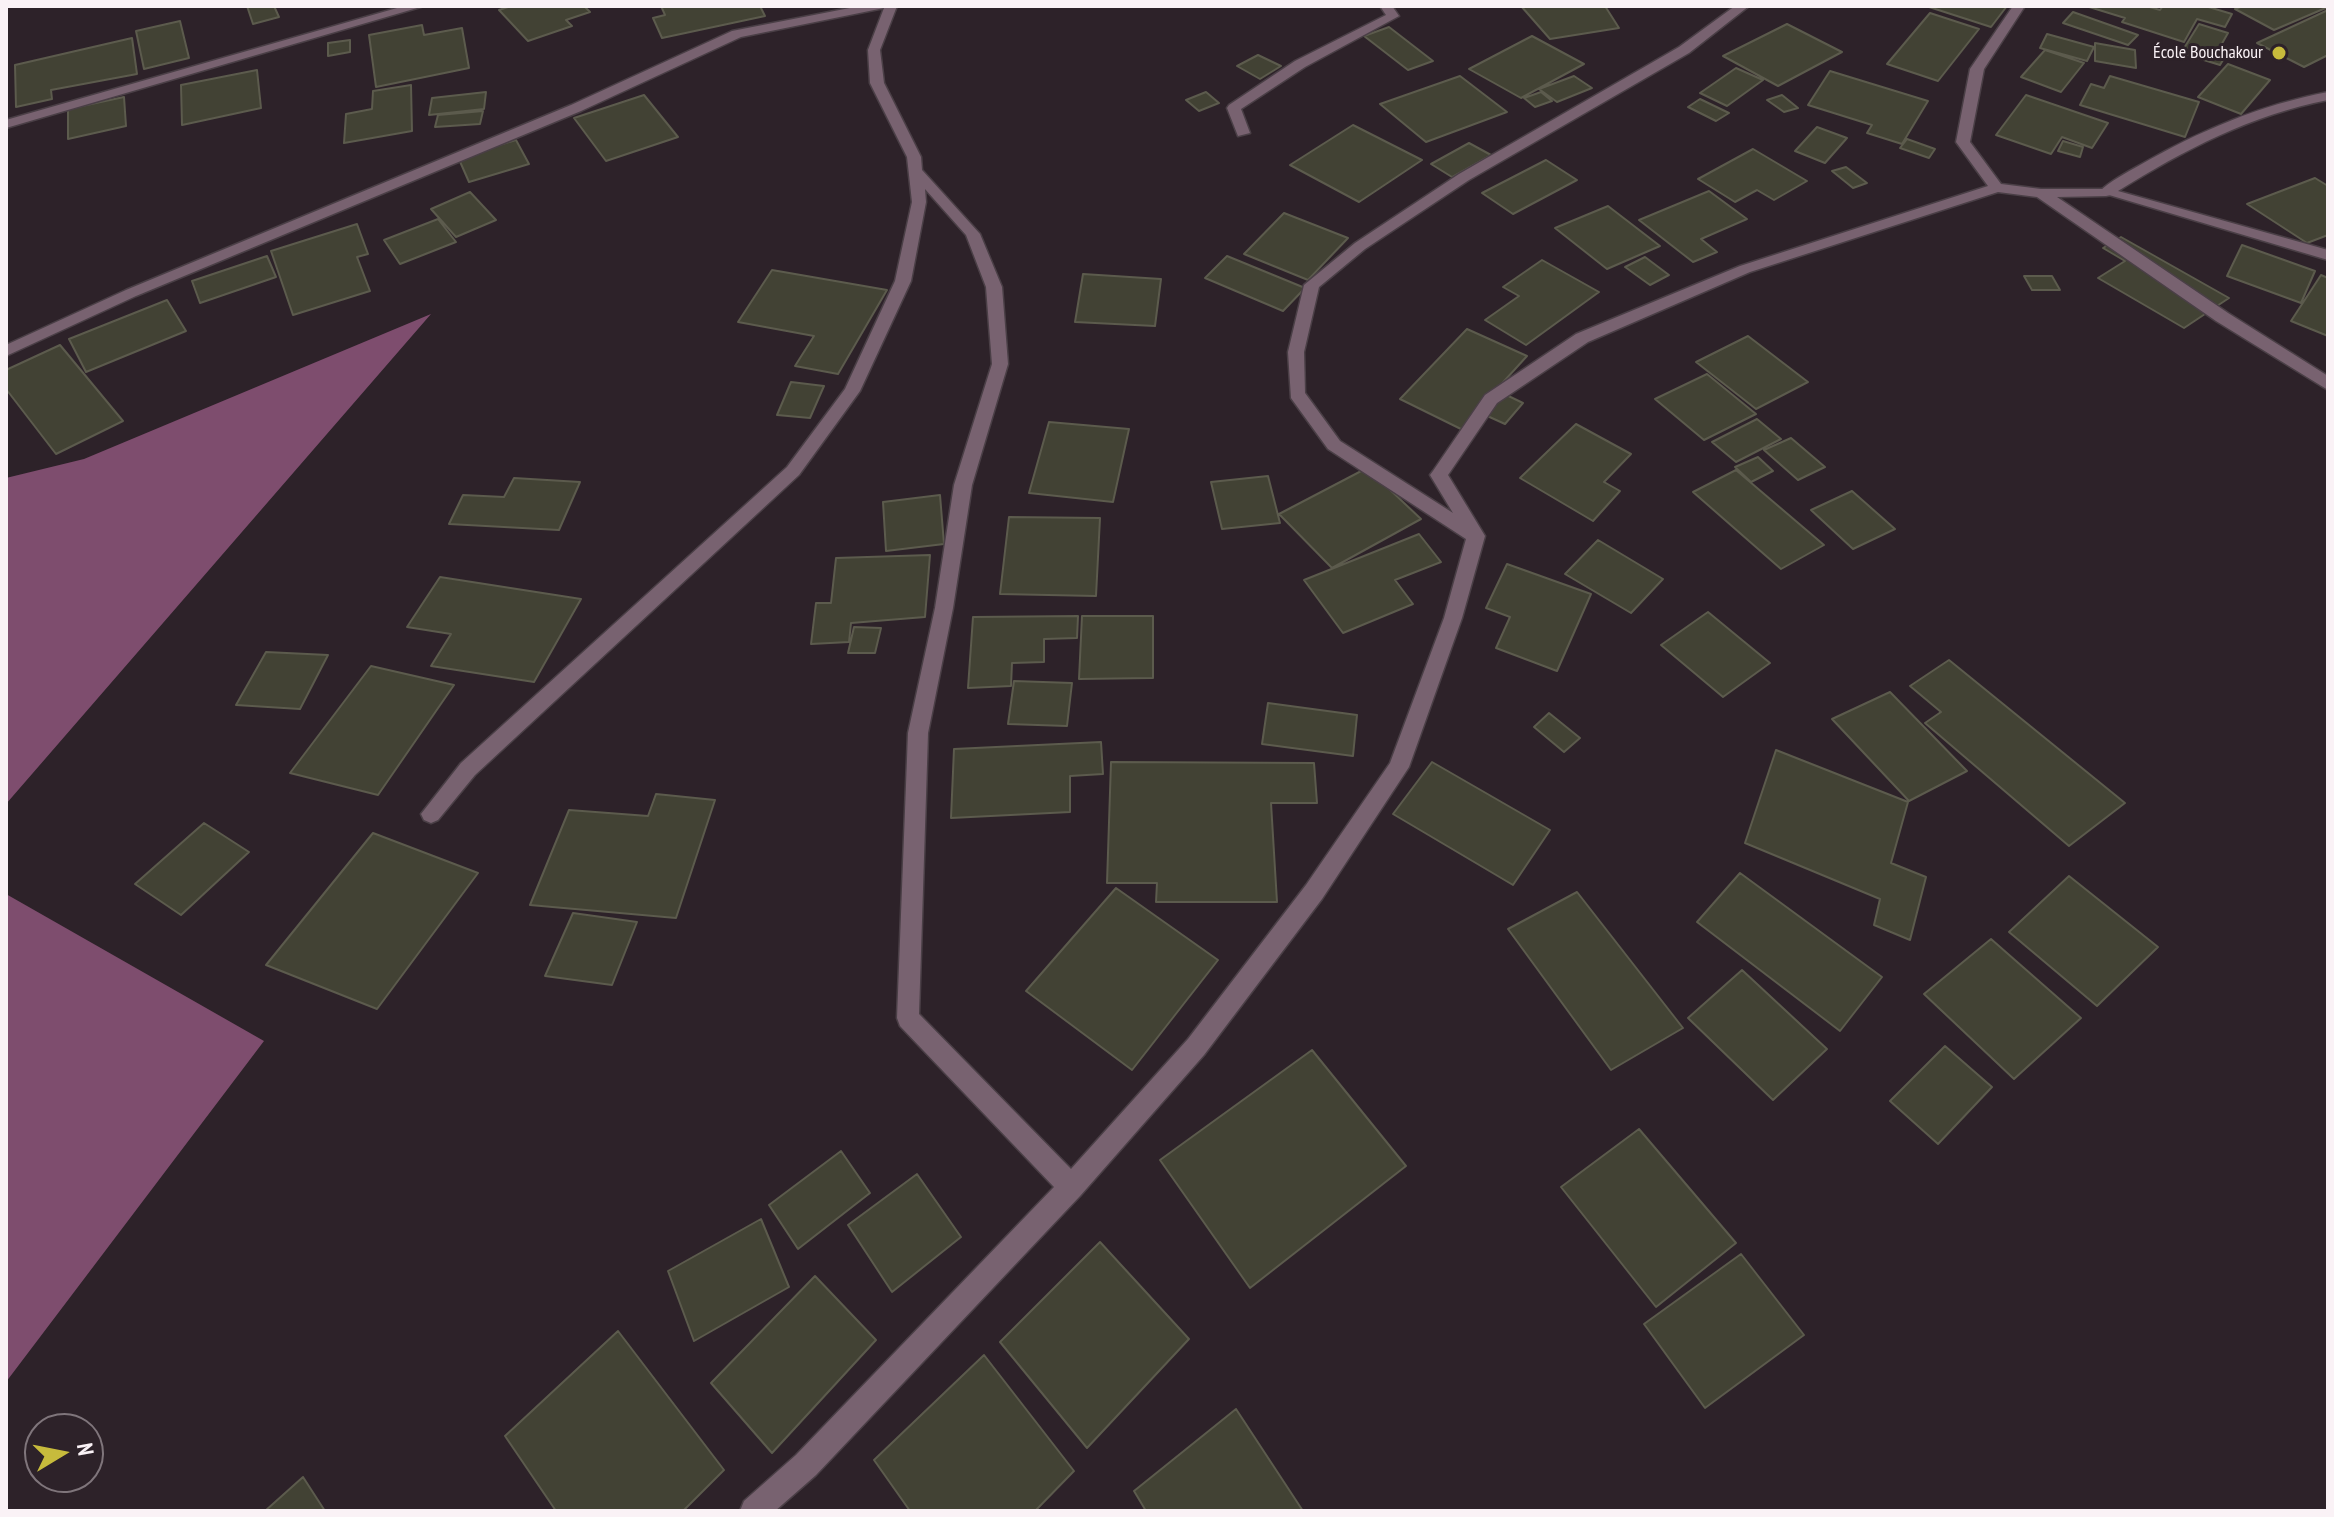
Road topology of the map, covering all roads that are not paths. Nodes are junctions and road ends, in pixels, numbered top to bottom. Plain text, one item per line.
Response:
1 (418, 6) edge
2 (879, 6) edge
3 (891, 6) edge
4 (1386, 6) edge
5 (1743, 6) edge
6 (2019, 6) edge
7 (2328, 96) edge
8 (6, 124) edge
9 (1243, 133) dead end
10 (915, 170) junction
11 (1997, 188) junction
12 (2106, 192) junction
13 (2041, 193) junction
14 (2328, 255) edge
15 (6, 351) edge
16 (2328, 384) edge
17 (1476, 536) junction
18 (431, 814) dead end
19 (1071, 1187) junction
20 (754, 1511) edge

1 - 8 street
2 - 15 street
3 - 10 street
4 - 9 street
5 - 17 street
6 - 11 street
7 - 12 street
10 - 18 street
10 - 19 street
11 - 13 street
11 - 17 street
12 - 13 street
12 - 14 street
13 - 16 street
17 - 19 street
19 - 20 street

